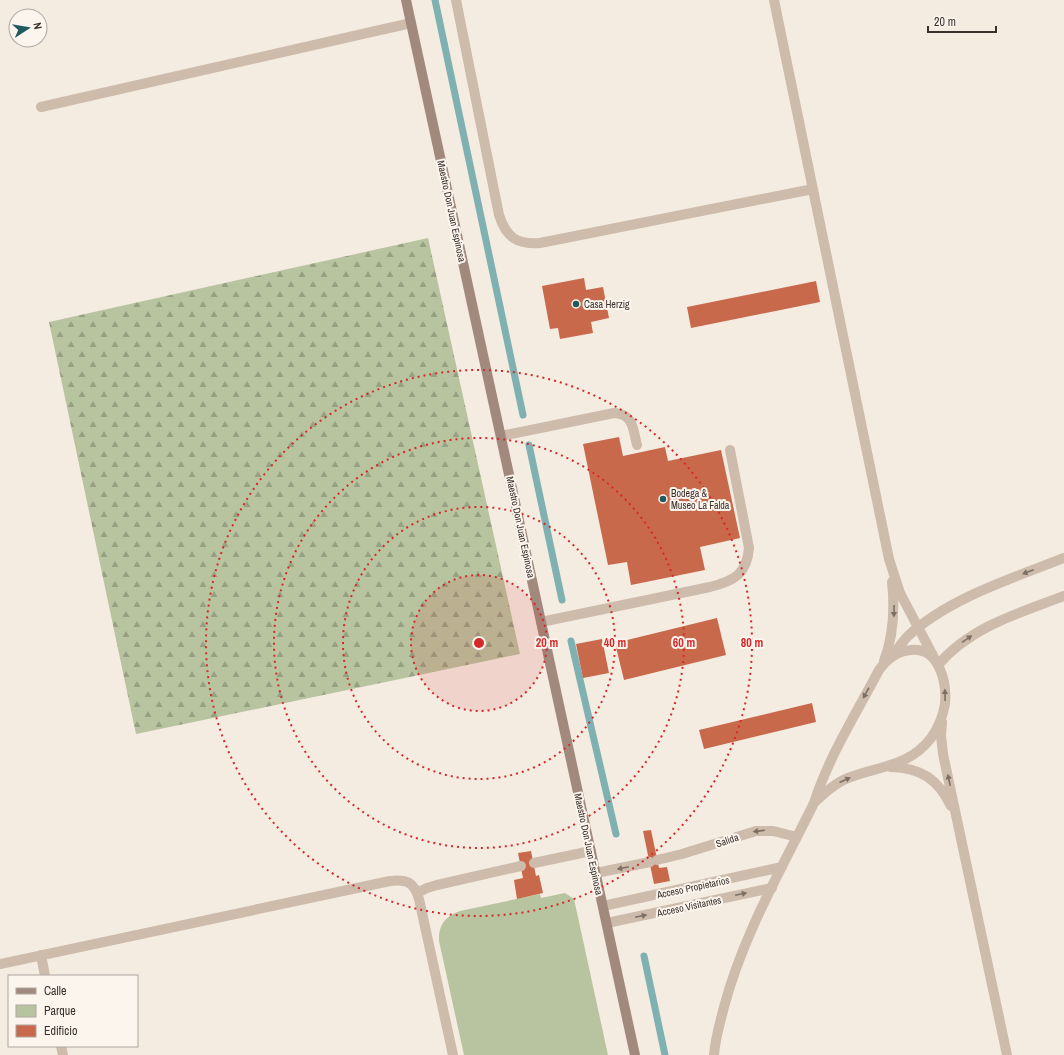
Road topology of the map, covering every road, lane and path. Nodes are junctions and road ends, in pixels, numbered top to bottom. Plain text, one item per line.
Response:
1 (406, 0) edge
2 (456, 0) edge
3 (774, 0) edge
4 (412, 24) junction
5 (41, 107) dead end
6 (813, 189) junction
7 (501, 436) junction
8 (637, 445) dead end
9 (730, 450) dead end
10 (1064, 558) edge
11 (889, 559) junction
12 (1064, 596) edge
13 (542, 622) junction
14 (919, 628) junction
15 (891, 657) junction
16 (938, 665) junction
17 (879, 670) junction
18 (942, 713) junction
19 (887, 767) junction
20 (814, 803) junction
21 (957, 818) junction
22 (797, 837) junction
23 (591, 851) junction
24 (534, 863) dead end
25 (521, 866) dead end
26 (782, 867) junction
27 (596, 873) junction
28 (772, 888) junction
29 (417, 893) junction
30 (603, 906) junction
31 (607, 924) junction
32 (41, 955) junction
33 (0, 964) edge
34 (45, 975) edge
35 (453, 1055) edge
36 (635, 1055) edge
37 (714, 1055) edge
38 (1006, 1055) edge

1 - 4 main road, Maestro Don Juan Espinosa
2 - 6 street
3 - 6 street
4 - 5 street
4 - 7 main road, Maestro Don Juan Espinosa
6 - 11 street
7 - 8 street
7 - 13 main road, Maestro Don Juan Espinosa
9 - 13 street
10 -> 14 street
11 - 14 street
11 -> 17 street
16 -> 12 street
13 - 23 main road, Maestro Don Juan Espinosa
14 - 15 street
14 - 16 street
15 - 16 street
15 - 17 street
18 -> 16 street
17 -> 20 street
18 - 19 street
21 -> 18 street
20 -> 19 street
19 - 21 street
20 - 22 street
21 - 38 street
22 - 26 street
22 -> 27 street, Salida
23 - 24 street
23 - 27 main road, Maestro Don Juan Espinosa
25 - 29 street
26 - 28 street
26 - 30 street, Acceso Propietarios
27 - 30 main road, Maestro Don Juan Espinosa
31 -> 28 street, Acceso Visitantes
28 - 37 street
29 - 32 street
29 - 35 street
30 - 31 main road, Maestro Don Juan Espinosa
31 - 36 main road, Maestro Don Juan Espinosa
32 - 33 street
32 - 34 street

